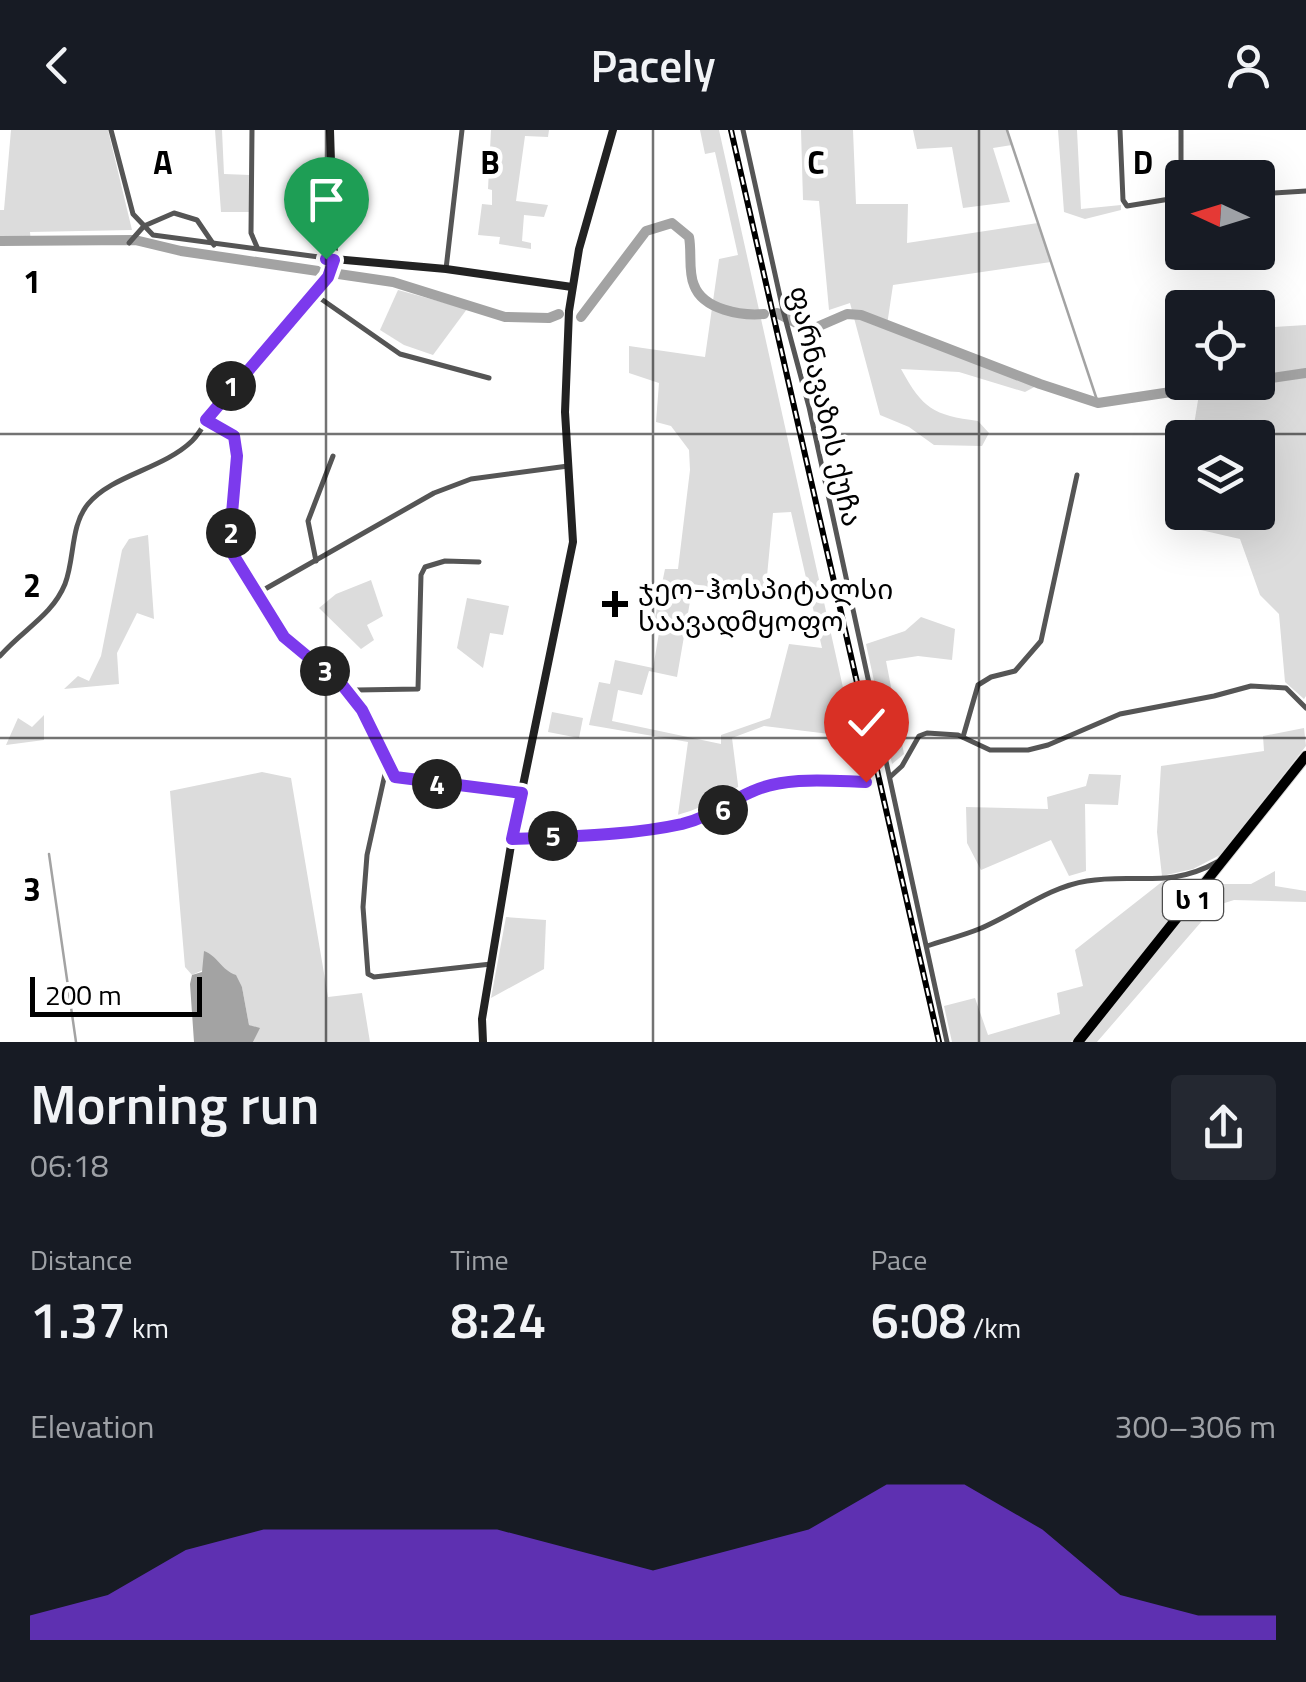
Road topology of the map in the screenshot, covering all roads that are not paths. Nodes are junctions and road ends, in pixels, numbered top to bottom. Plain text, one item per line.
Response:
1 (111, 130) edge
2 (252, 130) edge
3 (330, 130) edge
4 (462, 130) edge
5 (613, 130) edge
6 (743, 130) edge
7 (1120, 130) edge
8 (1182, 130) edge
9 (1182, 160) edge
10 (1306, 191) edge
11 (1275, 193) edge
12 (1165, 200) edge
13 (144, 226) junction
14 (130, 240) dead end
15 (214, 244) junction
16 (256, 247) junction
17 (334, 260) junction
18 (446, 269) junction
19 (572, 287) junction
20 (314, 294) junction
21 (489, 378) dead end
22 (206, 420) junction
23 (333, 456) dead end
24 (568, 466) junction
25 (1077, 475) dead end
26 (316, 561) junction
27 (479, 562) dead end
28 (258, 593) junction
29 (0, 656) edge
30 (350, 694) junction
31 (1306, 708) edge
32 (963, 737) junction
33 (1306, 756) edge
34 (387, 764) junction
35 (890, 777) junction
36 (866, 782) dead end
37 (522, 793) junction
38 (512, 839) junction
39 (1228, 856) junction
40 (926, 946) junction
41 (490, 964) junction
42 (483, 1042) edge
43 (947, 1042) edge
44 (1078, 1042) edge

1 - 13 street
2 - 16 street
3 - 17 main road
4 - 18 street
5 - 19 main road
6 - 35 street, ფარნავაზის ქუჩა
7 - 12 street
8 - 9 street
10 - 11 street
13 - 14 street
13 - 15 street
13 - 15 street
15 - 16 street
16 - 17 street
17 - 18 main road
17 - 20 street
18 - 19 main road
19 - 24 main road
20 - 21 street
20 - 22 street
22 - 28 street
22 - 29 street
23 - 26 street
24 - 26 street
24 - 37 main road
25 - 32 street
26 - 28 street
27 - 30 street
28 - 30 street
30 - 34 street
31 - 32 street
32 - 35 street
33 - 39 highway, ს 1
34 - 37 street
34 - 41 street
35 - 40 street, ფარნავაზის ქუჩა
36 - 38 street
37 - 38 main road
38 - 41 main road
39 - 40 street
39 - 44 highway, ს 1
40 - 43 street, ფარნავაზის ქუჩა
41 - 42 main road

